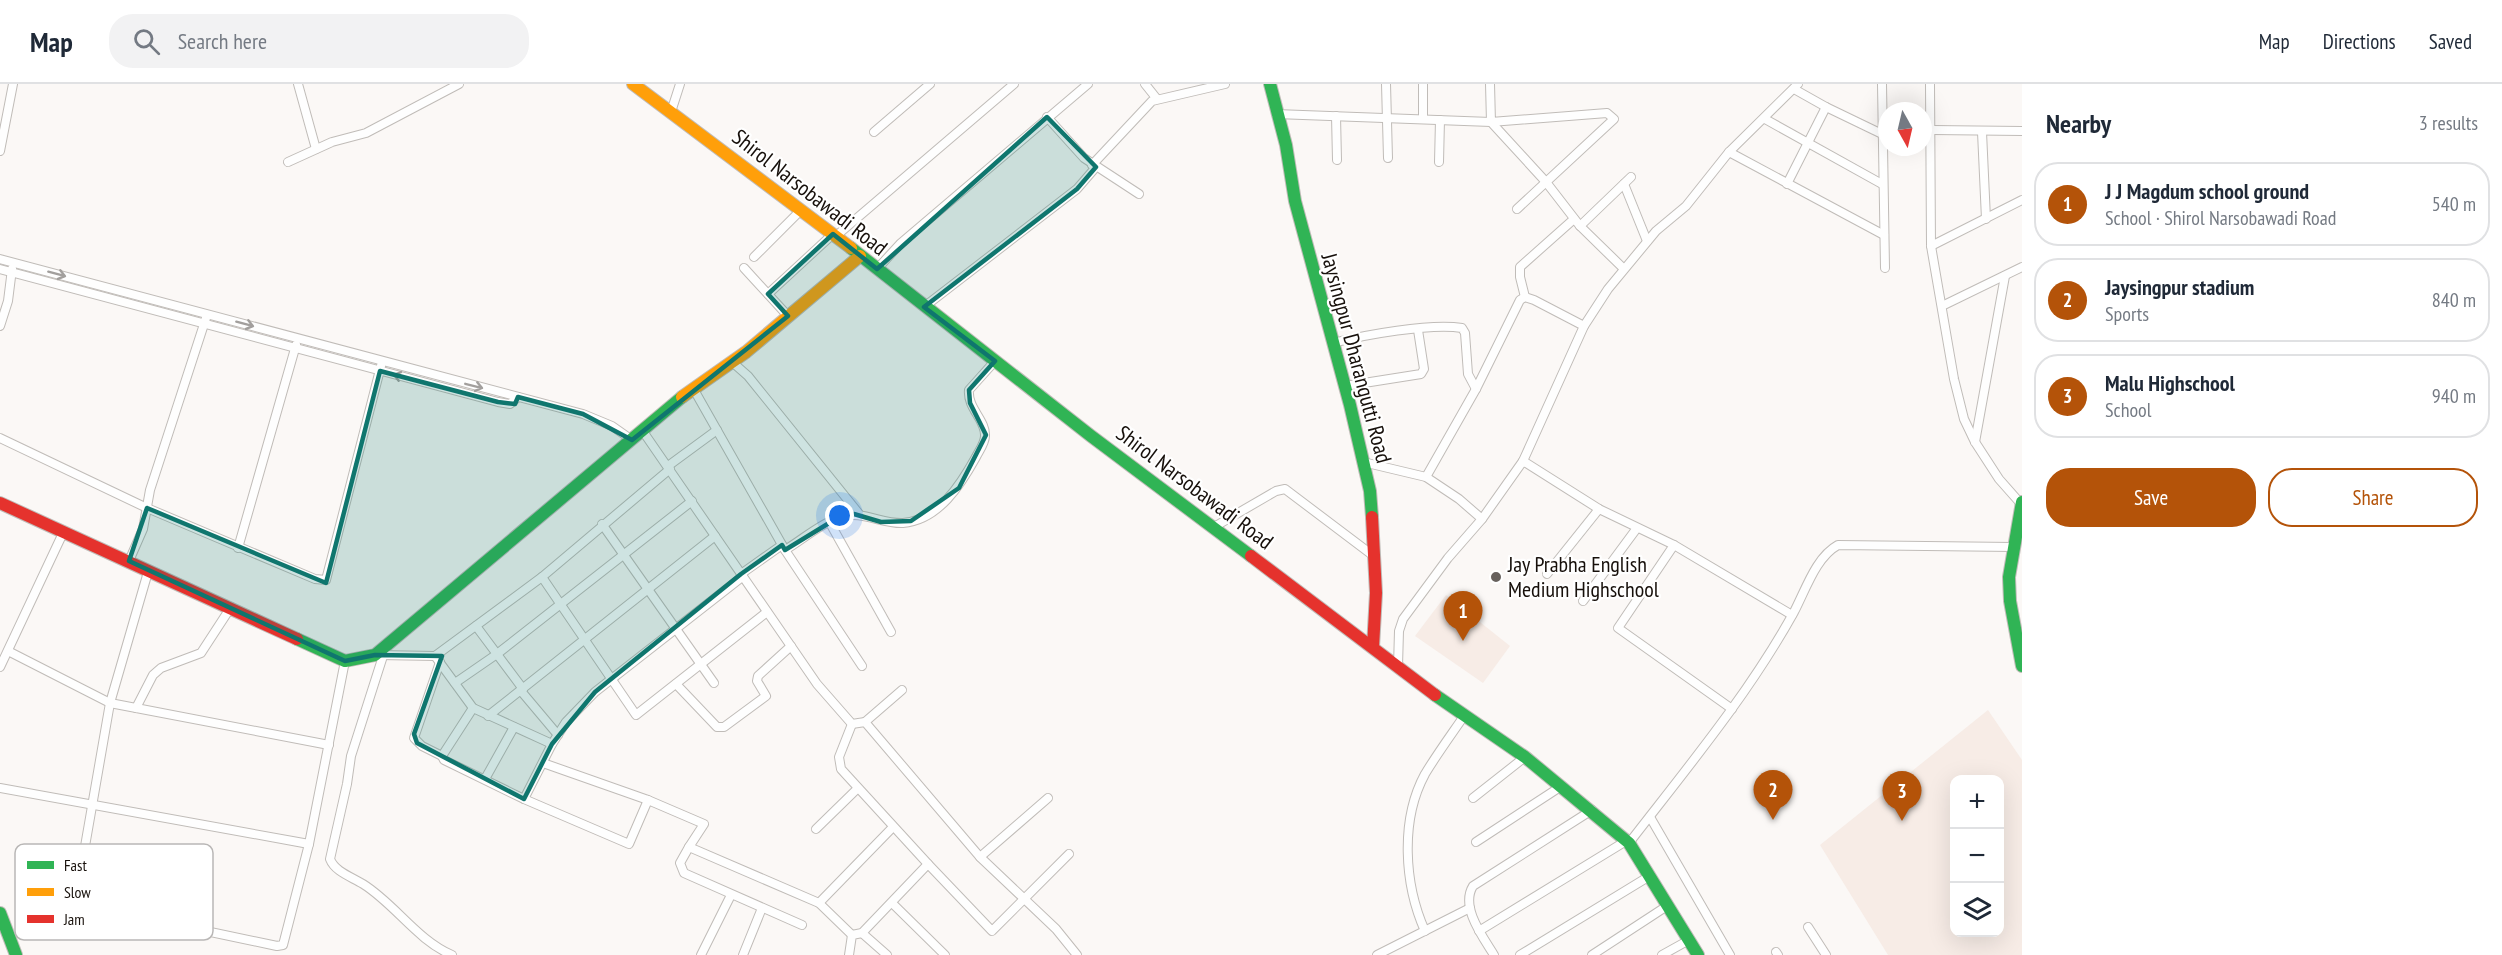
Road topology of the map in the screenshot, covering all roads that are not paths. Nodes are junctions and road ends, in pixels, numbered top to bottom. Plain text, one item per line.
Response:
1 (13, 84) edge
2 (298, 84) edge
3 (459, 84) edge
4 (633, 84) edge
5 (680, 84) edge
6 (930, 84) edge
7 (1014, 84) edge
8 (1088, 84) edge
9 (1145, 84) edge
10 (1224, 84) edge
11 (1270, 84) edge
12 (1386, 84) edge
13 (1423, 84) edge
14 (1490, 84) edge
15 (1882, 84) edge
16 (1930, 84) edge
17 (1796, 86) edge
18 (1157, 99) junction
19 (1882, 102) edge
20 (1931, 102) edge
21 (1826, 107) junction
22 (671, 112) junction
23 (1276, 114) junction
24 (1336, 116) junction
25 (1047, 117) junction
26 (1386, 118) junction
27 (1423, 119) junction
28 (1765, 119) junction
29 (1440, 120) junction
30 (1491, 122) junction
31 (1932, 130) edge
32 (2022, 131) edge
33 (874, 132) dead end
34 (1878, 132) edge
35 (1982, 132) junction
36 (1808, 145) junction
37 (316, 149) junction
38 (0, 151) edge
39 (1730, 152) junction
40 (1882, 156) edge
41 (1932, 156) edge
42 (1388, 158) dead end
43 (1337, 160) dead end
44 (288, 162) dead end
45 (1439, 162) dead end
46 (1094, 166) junction
47 (1631, 177) dead end
48 (1546, 182) junction
49 (1624, 184) junction
50 (1787, 184) junction
51 (1882, 184) junction
52 (2022, 191) edge
53 (1139, 194) dead end
54 (2021, 201) edge
55 (1517, 209) dead end
56 (801, 210) junction
57 (1986, 219) junction
58 (1577, 223) junction
59 (835, 235) junction
60 (1884, 235) junction
61 (1647, 241) junction
62 (1931, 246) junction
63 (861, 256) junction
64 (754, 257) dead end
65 (0, 259) edge
66 (15, 263) junction
67 (2022, 267) edge
68 (744, 268) dead end
69 (1623, 268) junction
70 (1885, 268) dead end
71 (0, 269) edge
72 (877, 269) junction
73 (11, 272) junction
74 (2006, 276) junction
75 (109, 292) junction
76 (768, 294) junction
77 (1525, 297) junction
78 (1942, 306) junction
79 (924, 308) junction
80 (788, 316) junction
81 (206, 318) junction
82 (0, 326) edge
83 (1584, 326) junction
84 (1418, 330) junction
85 (298, 339) junction
86 (1333, 343) junction
87 (295, 348) junction
88 (731, 361) junction
89 (995, 361) junction
90 (381, 366) junction
91 (1345, 386) junction
92 (693, 388) junction
93 (1476, 389) junction
94 (642, 430) junction
95 (717, 430) junction
96 (0, 438) edge
97 (632, 440) junction
98 (1975, 442) junction
99 (1523, 461) junction
100 (1363, 462) junction
101 (669, 468) junction
102 (1426, 477) junction
103 (692, 501) junction
104 (0, 503) edge
105 (2022, 503) edge
106 (147, 508) junction
107 (1599, 509) junction
108 (860, 515) junction
109 (1482, 519) junction
110 (830, 523) junction
111 (602, 524) junction
112 (1214, 527) junction
113 (1637, 528) junction
114 (63, 533) junction
115 (715, 536) junction
116 (2018, 540) edge
117 (1674, 545) junction
118 (238, 548) junction
119 (783, 548) junction
120 (623, 554) junction
121 (1375, 557) junction
122 (129, 561) junction
123 (148, 572) junction
124 (1547, 574) dead end
125 (741, 576) junction
126 (542, 577) junction
127 (648, 590) junction
128 (1583, 602) dead end
129 (560, 604) junction
130 (231, 607) junction
131 (767, 612) junction
132 (1792, 615) junction
133 (476, 626) junction
134 (676, 627) junction
135 (891, 632) dead end
136 (585, 641) junction
137 (791, 646) junction
138 (1373, 647) junction
139 (8, 651) junction
140 (497, 654) junction
141 (379, 655) junction
142 (438, 659) junction
143 (345, 661) junction
144 (700, 664) junction
145 (862, 666) dead end
146 (1398, 666) junction
147 (2022, 666) edge
148 (0, 667) edge
149 (612, 680) junction
150 (455, 683) junction
151 (714, 683) dead end
152 (676, 684) junction
153 (522, 690) junction
154 (902, 690) dead end
155 (110, 703) junction
156 (136, 708) junction
157 (474, 708) junction
158 (1732, 709) junction
159 (488, 716) junction
160 (1464, 716) junction
161 (865, 722) junction
162 (852, 724) junction
163 (514, 727) junction
164 (558, 735) junction
165 (552, 744) junction
166 (329, 745) junction
167 (442, 756) junction
168 (1524, 757) junction
169 (543, 763) junction
170 (485, 779) junction
171 (1560, 787) junction
172 (0, 788) edge
173 (857, 789) junction
174 (524, 798) junction
175 (1047, 798) dead end
176 (1473, 798) dead end
177 (648, 800) junction
178 (92, 805) junction
179 (1592, 810) junction
180 (1650, 817) junction
181 (892, 827) junction
182 (816, 828) dead end
183 (1476, 842) dead end
184 (1628, 842) junction
185 (85, 844) edge
186 (309, 844) junction
187 (689, 847) junction
188 (1069, 854) dead end
189 (980, 857) junction
190 (928, 864) junction
191 (1648, 877) junction
192 (731, 895) junction
193 (1023, 898) junction
194 (819, 903) junction
195 (892, 903) junction
196 (1667, 906) junction
197 (762, 908) junction
198 (1470, 908) junction
199 (0, 913) edge
200 (802, 925) dead end
201 (1808, 927) dead end
202 (1425, 931) junction
203 (1479, 931) junction
204 (213, 932) edge
205 (862, 933) junction
206 (852, 935) junction
207 (1689, 940) junction
208 (16, 955) edge
209 (450, 955) edge
210 (701, 955) edge
211 (743, 955) edge
212 (849, 955) edge
213 (887, 955) edge
214 (945, 955) edge
215 (1077, 955) edge
216 (1378, 955) edge
217 (1494, 955) edge
218 (1520, 955) edge
219 (1592, 955) edge
220 (1662, 955) edge
221 (1698, 955) edge
222 (1730, 955) edge
223 (1826, 955) edge

1 - 38 street
2 - 37 street
3 - 37 street
4 - 22 street, Shirol Narsobawadi Road
5 - 22 street
6 - 33 street
7 - 59 street
8 - 25 street
9 - 18 street
10 - 18 street
11 - 23 street, Jaysingpur Dharangutti Road
12 - 26 street
13 - 27 street
14 - 30 street
15 - 19 street
16 - 20 street
17 - 21 street
17 - 28 street
18 - 46 street
21 - 34 street
21 - 36 street
22 - 56 street, Shirol Narsobawadi Road
23 - 24 street
23 - 86 street, Jaysingpur Dharangutti Road
24 - 26 street
24 - 43 street
25 - 46 street
25 - 72 street
26 - 27 street
26 - 42 street
27 - 29 street
28 - 36 street
28 - 39 street
29 - 30 street
29 - 45 street
30 - 48 street
30 - 48 street
31 - 35 street
32 - 35 street
35 - 57 street
36 - 50 street
36 - 51 street
37 - 44 street
39 - 50 street
39 - 61 street
40 - 51 street
41 - 62 street
46 - 53 street
46 - 79 street
47 - 49 street
48 - 55 street
48 - 58 street
49 - 58 street
49 - 61 street
50 - 60 street
51 - 60 street
52 - 54 street
54 - 57 street
56 - 59 street, Shirol Narsobawadi Road
56 - 64 street
57 - 62 street
58 - 69 street
58 - 77 street
59 - 63 street, Shirol Narsobawadi Road
59 - 76 street
60 - 70 street
61 - 69 street
62 - 78 street
63 - 72 street, Shirol Narsobawadi Road
63 - 80 street
65 - 66 street
66 - 73 street
66 -> 75 street
67 - 74 street
68 - 76 street
69 - 83 street
71 - 73 street
72 - 79 street, Shirol Narsobawadi Road
73 - 75 street
73 - 82 street
74 - 78 street
74 - 98 street
75 - 81 street
76 - 80 street
77 - 83 street
77 - 93 street
78 - 98 street
79 - 89 street, Shirol Narsobawadi Road
80 - 88 street
81 -> 85 street
81 - 87 street
81 - 106 street
83 - 99 street
84 - 86 street
84 - 91 street
84 - 93 street
85 - 87 street
85 - 90 street
86 - 91 street, Jaysingpur Dharangutti Road
87 - 90 street
87 - 118 street
88 - 92 street
88 - 108 street
89 - 108 street
89 - 112 street, Shirol Narsobawadi Road
90 - 97 street
90 - 118 street
91 - 100 street, Jaysingpur Dharangutti Road
92 - 94 street
92 - 95 street
93 - 102 street
94 - 97 street
94 - 101 street
95 - 101 street
95 - 119 street
96 - 106 street
97 - 141 street
98 - 105 street
99 - 107 street
99 - 109 street
100 - 102 street
100 - 121 street, Jaysingpur Dharangutti Road
101 - 103 street
101 - 111 street
102 - 109 street
103 - 115 street
103 - 120 street
104 - 114 street
105 - 116 street
106 - 118 street
106 - 122 street
107 - 113 street
107 - 124 street
108 - 110 street
109 - 146 street
110 - 119 street
110 - 135 street
111 - 120 street
111 - 126 street
112 - 121 street
112 - 138 street, Shirol Narsobawadi Road
113 - 117 street
113 - 128 street
114 - 122 street
114 - 139 street
115 - 125 street
115 - 127 street
116 - 132 street
116 - 147 street
117 - 132 street
117 - 158 street
119 - 125 street
119 - 145 street
120 - 127 street
120 - 129 street
121 - 138 street, Jaysingpur Dharangutti Road
122 - 123 street
123 - 130 street
123 - 155 street
125 - 131 street
125 - 134 street
126 - 129 street
126 - 133 street
127 - 134 street
127 - 136 street
129 - 136 street
129 - 140 street
130 - 143 street
130 - 156 street
131 - 137 street
131 - 144 street
132 - 158 street
133 - 140 street
133 - 142 street
134 - 144 street
134 - 149 street
136 - 149 street
136 - 153 street
137 - 152 street
137 - 162 street
138 - 146 street, Shirol Narsobawadi Road
139 - 148 street
139 - 155 street
140 - 150 street
140 - 153 street
141 - 142 street
141 - 143 street
141 - 209 street
142 - 150 street
142 - 167 street
143 - 166 street
144 - 151 street
144 - 152 street
146 - 160 street, Shirol Narsobawadi Road
149 - 152 street
149 - 164 street
150 - 157 street
153 - 159 street
153 - 164 street
154 - 161 street
155 - 156 street
155 - 178 street
156 - 166 street
157 - 159 street
157 - 167 street
158 - 180 street
159 - 163 street
160 - 168 street, Shirol Narsobawadi Road
160 - 202 street
161 - 162 street
161 - 189 street
162 - 173 street
163 - 165 street
163 - 170 street
164 - 165 street
165 - 169 street
166 - 186 street
167 - 170 street
168 - 171 street, Shirol Narsobawadi Road
168 - 176 street
169 - 174 street
169 - 177 street
170 - 174 street
171 - 179 street, Shirol Narsobawadi Road
171 - 183 street
172 - 178 street
173 - 181 street
173 - 182 street
174 - 177 street
175 - 189 street
177 - 187 street
178 - 185 street
178 - 186 street
179 - 184 street, Shirol Narsobawadi Road
179 - 198 street
180 - 184 street
180 - 222 street
181 - 190 street
181 - 194 street
184 - 191 street, Shirol Narsobawadi Road
184 - 203 street
186 - 204 street
187 - 192 street
187 - 194 street
188 - 193 street
189 - 193 street
190 - 193 street
190 - 195 street
191 - 196 street, Shirol Narsobawadi Road
191 - 218 street
192 - 197 street
192 - 210 street
193 - 215 street
194 - 206 street
195 - 205 street
195 - 214 street
196 - 207 street, Shirol Narsobawadi Road
196 - 219 street
197 - 200 street
197 - 211 street
198 - 202 street
198 - 203 street
199 - 208 street
201 - 223 street
202 - 216 street
203 - 217 street
205 - 206 street
205 - 213 street
206 - 212 street
207 - 220 street
207 - 221 street, Shirol Narsobawadi Road

